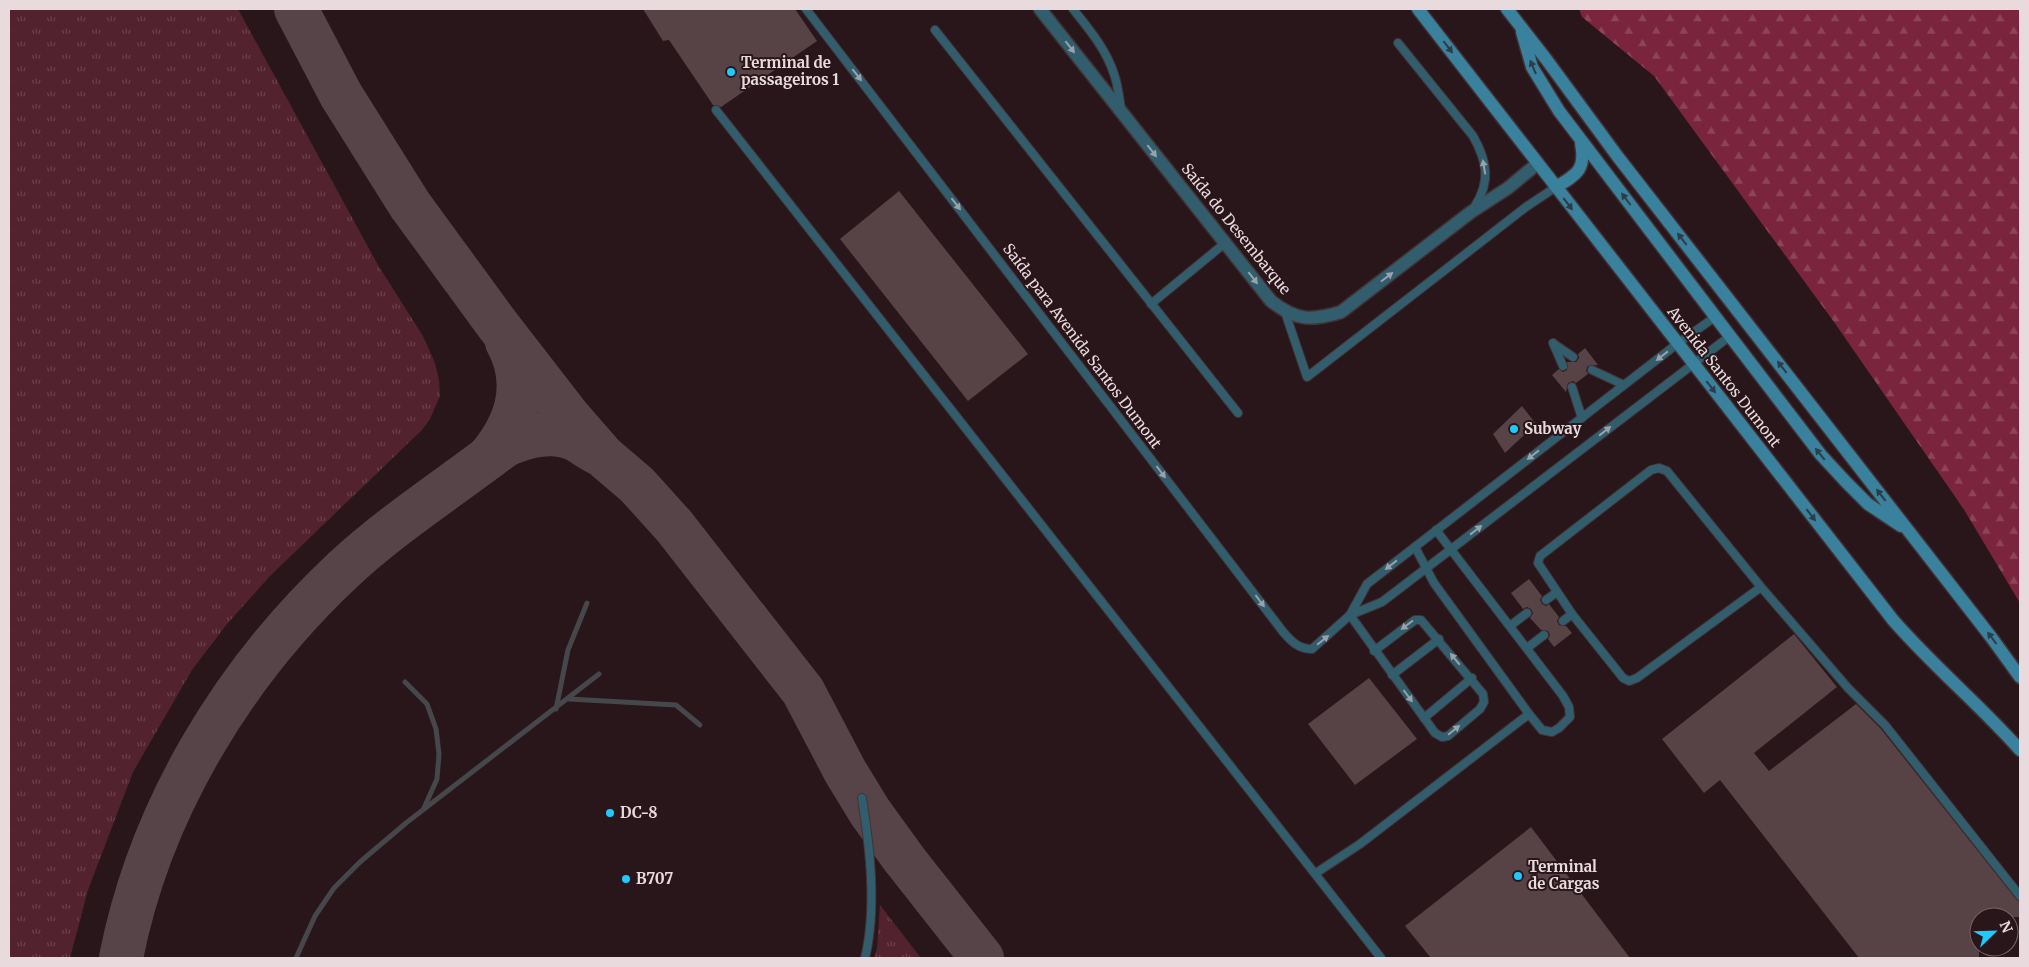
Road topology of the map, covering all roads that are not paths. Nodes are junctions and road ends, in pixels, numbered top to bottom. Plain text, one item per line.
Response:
1 (806, 9) edge
2 (1040, 9) edge
3 (1073, 9) edge
4 (1418, 9) edge
5 (1507, 9) edge
6 (1520, 26) junction
7 (935, 30) dead end
8 (1398, 43) dead end
9 (716, 110) dead end
10 (1122, 112) junction
11 (1580, 138) junction
12 (1537, 164) junction
13 (1556, 187) junction
14 (1471, 212) junction
15 (1225, 243) junction
16 (1716, 283) junction
17 (1699, 296) junction
18 (1151, 304) junction
19 (1285, 312) junction
20 (1715, 317) junction
21 (1730, 336) junction
22 (1677, 344) junction
23 (1573, 358) dead end
24 (1693, 364) junction
25 (1563, 366) dead end
26 (1592, 370) dead end
27 (1624, 385) junction
28 (1572, 387) dead end
29 (1238, 414) dead end
30 (1582, 418) junction
31 (1436, 530) junction
32 (1909, 531) junction
33 (1415, 547) junction
34 (1452, 549) junction
35 (1426, 570) junction
36 (1761, 587) junction
37 (1557, 592) junction
38 (1546, 600) dead end
39 (1527, 613) dead end
40 (1572, 614) junction
41 (1350, 615) junction
42 (1563, 621) dead end
43 (1510, 626) junction
44 (1544, 635) dead end
45 (1439, 640) junction
46 (1527, 648) junction
47 (1374, 651) junction
48 (1392, 675) junction
49 (2020, 677) edge
50 (1472, 678) junction
51 (1529, 714) junction
52 (1424, 718) junction
53 (2020, 750) edge
54 (862, 798) dead end
55 (1316, 873) junction
56 (2020, 896) edge
57 (865, 958) edge
58 (1381, 958) edge

1 -> 41 lane, Saída para Avenida Santos Dumont
2 -> 10 street
3 - 10 lane, Saída do Desembarque
4 -> 12 main road, Avenida Santos Dumont
5 - 6 main road
11 -> 6 main road
16 -> 6 main road
7 - 18 lane
14 -> 8 lane
9 - 55 lane
10 -> 15 street, Saída do Desembarque
11 - 13 main road
17 -> 11 main road
12 - 13 main road, Avenida Santos Dumont
12 - 14 street, Saída do Desembarque
13 - 19 lane
13 -> 22 main road, Avenida Santos Dumont
19 -> 14 street, Saída do Desembarque
15 - 18 lane
15 -> 19 street, Saída do Desembarque
16 - 17 main road
32 -> 16 main road
17 - 20 main road
18 - 29 lane
20 - 21 main road
20 - 22 lane
21 - 24 lane
32 -> 21 main road
22 - 24 main road, Avenida Santos Dumont
22 -> 27 lane
23 - 25 lane
34 -> 24 lane
24 -> 53 main road, Avenida Santos Dumont
26 - 27 lane
27 - 30 lane
28 - 30 lane
30 -> 31 lane
31 - 33 lane
31 - 34 lane
49 -> 32 main road
33 - 35 lane
33 -> 41 lane
34 - 35 lane
34 - 43 lane
35 - 41 lane
35 - 51 lane
36 - 37 lane
36 - 40 lane
36 - 56 lane
37 - 38 lane
37 - 40 lane
39 - 43 lane
40 - 42 lane
41 - 47 lane
43 - 46 lane
44 - 46 lane
45 -> 47 lane
45 - 48 lane
50 -> 45 lane
46 - 51 lane
47 - 48 lane
48 -> 52 lane
50 - 52 lane
52 -> 50 lane
51 - 55 lane
54 - 57 lane
55 - 58 lane

